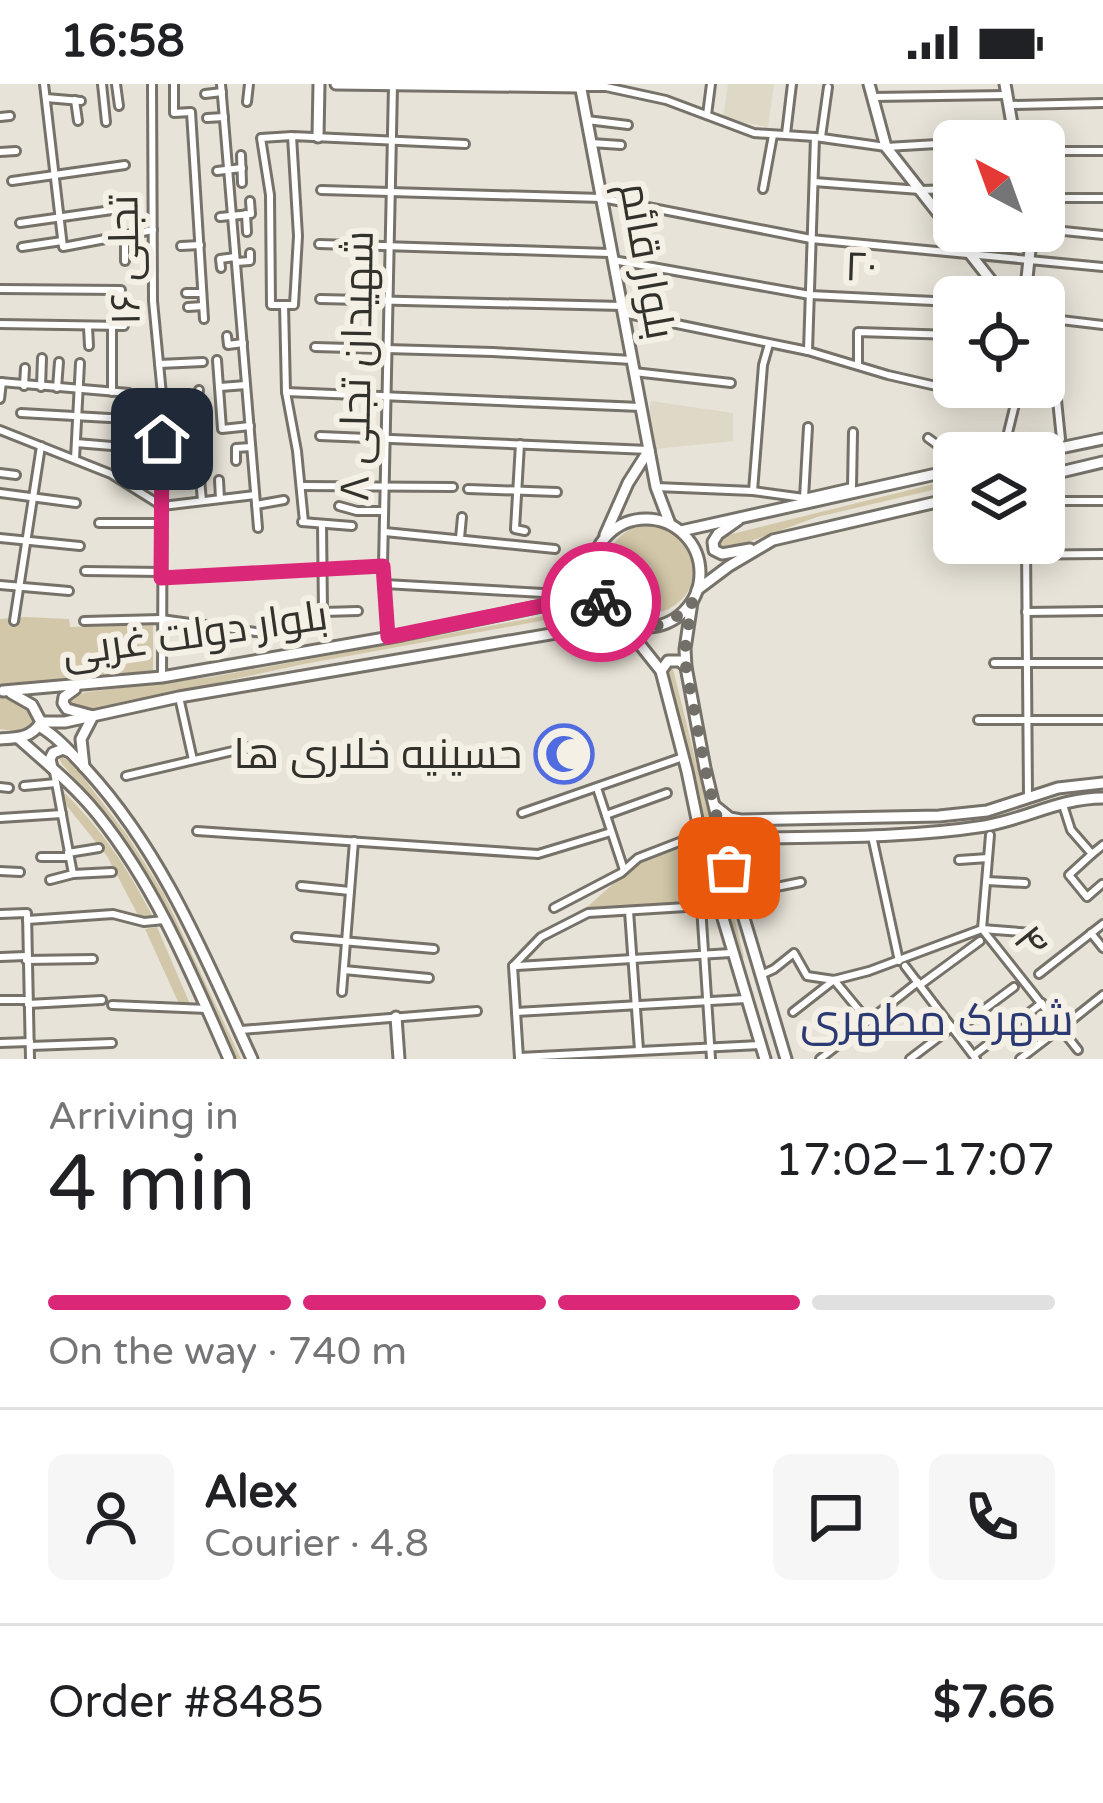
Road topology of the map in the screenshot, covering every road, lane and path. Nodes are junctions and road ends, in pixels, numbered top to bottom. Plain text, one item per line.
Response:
1 (44, 84) edge
2 (101, 84) edge
3 (116, 84) edge
4 (152, 84) edge
5 (174, 84) edge
6 (249, 84) edge
7 (319, 84) edge
8 (336, 84) edge
9 (711, 84) edge
10 (792, 84) edge
11 (868, 84) edge
12 (393, 85) edge
13 (580, 85) edge
14 (828, 87) dead end
15 (221, 88) edge
16 (630, 88) edge
17 (205, 94) dead end
18 (1007, 95) edge
19 (872, 97) junction
20 (46, 98) junction
21 (247, 102) dead end
22 (1103, 104) edge
23 (119, 106) dead end
24 (706, 115) junction
25 (224, 117) junction
26 (206, 118) dead end
27 (587, 120) junction
28 (78, 121) dead end
29 (106, 122) dead end
30 (628, 125) dead end
31 (773, 135) junction
32 (786, 135) junction
33 (292, 136) junction
34 (318, 136) junction
35 (818, 137) junction
36 (392, 140) junction
37 (591, 142) junction
38 (465, 144) dead end
39 (933, 144) edge
40 (621, 145) dead end
41 (886, 147) junction
42 (16, 151) dead end
43 (1103, 151) edge
44 (0, 152) edge
45 (1065, 152) edge
46 (242, 155) dead end
47 (124, 165) dead end
48 (242, 168) junction
49 (228, 169) junction
50 (217, 171) dead end
51 (55, 175) junction
52 (12, 181) dead end
53 (813, 182) junction
54 (242, 183) dead end
55 (763, 189) dead end
56 (321, 190) dead end
57 (920, 190) junction
58 (933, 190) edge
59 (390, 191) junction
60 (602, 198) junction
61 (1065, 198) edge
62 (1103, 198) edge
63 (250, 201) dead end
64 (127, 208) dead end
65 (249, 214) junction
66 (232, 216) junction
67 (220, 217) dead end
68 (60, 218) junction
69 (20, 224) dead end
70 (153, 230) junction
71 (1065, 231) edge
72 (248, 232) dead end
73 (125, 236) junction
74 (1103, 236) edge
75 (811, 239) junction
76 (63, 244) junction
77 (320, 244) dead end
78 (200, 245) junction
79 (389, 245) junction
80 (182, 246) dead end
81 (22, 247) dead end
82 (1030, 252) edge
83 (250, 253) dead end
84 (970, 253) junction
85 (613, 257) junction
86 (1029, 259) junction
87 (236, 260) junction
88 (125, 261) dead end
89 (1103, 267) edge
90 (221, 268) dead end
91 (988, 276) edge
92 (1027, 276) edge
93 (0, 289) edge
94 (121, 290) dead end
95 (186, 293) dead end
96 (202, 293) junction
97 (809, 295) junction
98 (320, 299) dead end
99 (933, 300) edge
100 (239, 301) junction
101 (388, 301) junction
102 (225, 303) dead end
103 (284, 305) junction
104 (203, 306) junction
105 (188, 307) dead end
106 (622, 310) junction
107 (203, 319) dead end
108 (1065, 320) edge
109 (0, 324) edge
110 (25, 324) junction
111 (1103, 325) edge
112 (88, 326) junction
113 (124, 326) dead end
114 (112, 327) junction
115 (933, 334) edge
116 (227, 336) dead end
117 (26, 337) dead end
118 (243, 343) junction
119 (769, 344) junction
120 (89, 346) dead end
121 (314, 347) dead end
122 (388, 350) junction
123 (808, 351) junction
124 (42, 358) dead end
125 (217, 360) dead end
126 (58, 362) dead end
127 (202, 362) dead end
128 (80, 363) dead end
129 (159, 364) junction
130 (858, 365) junction
131 (633, 366) junction
132 (25, 368) dead end
133 (1, 382) edge
134 (731, 383) dead end
135 (246, 385) junction
136 (933, 385) edge
137 (24, 386) junction
138 (41, 387) junction
139 (220, 387) junction
140 (57, 388) junction
141 (78, 390) junction
142 (199, 390) dead end
143 (112, 392) junction
144 (286, 392) junction
145 (129, 394) dead end
146 (386, 394) junction
147 (0, 399) edge
148 (640, 406) junction
149 (21, 412) dead end
150 (76, 416) junction
151 (128, 419) dead end
152 (250, 426) junction
153 (808, 427) dead end
154 (233, 428) junction
155 (0, 430) edge
156 (853, 432) dead end
157 (320, 436) dead end
158 (928, 438) dead end
159 (261, 439) dead end
160 (1103, 439) edge
161 (385, 440) junction
162 (933, 442) edge
163 (76, 443) junction
164 (235, 444) dead end
165 (251, 444) junction
166 (520, 444) junction
167 (41, 446) junction
168 (124, 447) dead end
169 (1065, 447) edge
170 (649, 449) junction
171 (75, 459) junction
172 (236, 461) dead end
173 (1103, 462) edge
174 (1065, 471) edge
175 (0, 473) edge
176 (16, 475) dead end
177 (933, 475) edge
178 (219, 480) dead end
179 (302, 485) junction
180 (385, 486) junction
181 (453, 487) dead end
182 (656, 487) junction
183 (468, 489) dead end
184 (518, 489) junction
185 (753, 491) junction
186 (557, 492) dead end
187 (0, 493) edge
188 (255, 495) junction
189 (33, 497) junction
190 (804, 498) junction
191 (220, 499) junction
192 (284, 500) dead end
193 (202, 501) junction
194 (1065, 501) edge
195 (1103, 501) edge
196 (76, 503) dead end
197 (933, 503) edge
198 (256, 505) junction
199 (162, 506) junction
200 (340, 506) dead end
201 (384, 511) junction
202 (742, 517) junction
203 (462, 518) dead end
204 (99, 523) dead end
205 (161, 523) junction
206 (322, 524) junction
207 (670, 524) junction
208 (352, 526) dead end
209 (258, 528) dead end
210 (525, 530) dead end
211 (681, 531) junction
212 (385, 532) junction
213 (0, 538) edge
214 (460, 538) junction
215 (773, 540) junction
216 (26, 541) junction
217 (601, 544) junction
218 (80, 546) dead end
219 (555, 548) dead end
220 (1065, 554) edge
221 (1103, 554) edge
222 (1026, 564) edge
223 (383, 566) junction
224 (593, 568) junction
225 (322, 569) junction
226 (85, 571) dead end
227 (161, 575) junction
228 (0, 585) edge
229 (19, 587) junction
230 (384, 588) junction
231 (697, 590) junction
232 (70, 591) dead end
233 (544, 593) dead end
234 (561, 602) junction
235 (692, 602) junction
236 (358, 611) dead end
237 (1103, 611) edge
238 (1026, 612) junction
239 (161, 619) junction
240 (619, 620) junction
241 (14, 621) dead end
242 (84, 621) dead end
243 (572, 631) junction
244 (388, 637) junction
245 (299, 638) dead end
246 (994, 663) dead end
247 (1027, 663) junction
248 (1103, 664) edge
249 (686, 667) junction
250 (661, 671) junction
251 (161, 677) junction
252 (79, 686) junction
253 (2, 691) edge
254 (179, 697) junction
255 (93, 716) junction
256 (978, 720) dead end
257 (1027, 720) junction
258 (1103, 720) edge
259 (40, 724) junction
260 (18, 738) junction
261 (0, 739) edge
262 (250, 747) dead end
263 (70, 752) junction
264 (683, 757) junction
265 (193, 760) junction
266 (84, 767) junction
267 (53, 769) junction
268 (126, 776) dead end
269 (56, 783) junction
270 (1103, 783) edge
271 (24, 786) dead end
272 (596, 787) junction
273 (667, 794) dead end
274 (1028, 797) junction
275 (1103, 798) edge
276 (712, 802) junction
277 (1061, 802) junction
278 (522, 813) dead end
279 (62, 814) junction
280 (606, 815) junction
281 (0, 818) edge
282 (741, 820) junction
283 (197, 831) dead end
284 (611, 832) junction
285 (700, 834) junction
286 (990, 835) dead end
287 (872, 836) junction
288 (743, 839) junction
289 (354, 841) junction
290 (1103, 845) edge
291 (99, 848) dead end
292 (724, 849) junction
293 (1092, 854) junction
294 (69, 855) junction
295 (40, 857) dead end
296 (988, 858) junction
297 (959, 860) dead end
298 (624, 870) junction
299 (0, 872) edge
300 (20, 872) dead end
301 (112, 872) dead end
302 (73, 874) junction
303 (50, 880) dead end
304 (986, 881) junction
305 (801, 882) dead end
306 (1025, 883) dead end
307 (1102, 884) edge
308 (301, 886) dead end
309 (350, 891) junction
310 (737, 895) junction
311 (720, 905) junction
312 (701, 906) junction
313 (554, 908) dead end
314 (629, 911) junction
315 (0, 914) edge
316 (27, 916) junction
317 (164, 920) junction
318 (1103, 924) edge
319 (982, 929) junction
320 (1033, 933) dead end
321 (1091, 933) junction
322 (296, 938) dead end
323 (346, 940) junction
324 (980, 941) dead end
325 (751, 944) junction
326 (1103, 948) edge
327 (434, 949) dead end
328 (706, 954) junction
329 (735, 954) junction
330 (0, 957) edge
331 (27, 958) junction
332 (634, 958) junction
333 (93, 959) dead end
334 (902, 963) junction
335 (513, 966) junction
336 (344, 970) junction
337 (760, 974) junction
338 (1039, 974) dead end
339 (429, 977) dead end
340 (741, 977) junction
341 (834, 980) junction
342 (919, 984) junction
343 (1014, 987) dead end
344 (342, 992) dead end
345 (1103, 995) edge
346 (746, 999) junction
347 (0, 1000) edge
348 (102, 1000) dead end
349 (710, 1000) junction
350 (28, 1002) junction
351 (1042, 1003) junction
352 (112, 1005) dead end
353 (637, 1005) junction
354 (206, 1009) junction
355 (477, 1011) dead end
356 (516, 1012) junction
357 (793, 1012) dead end
358 (396, 1017) junction
359 (1072, 1018) dead end
360 (868, 1021) junction
361 (954, 1029) junction
362 (239, 1030) junction
363 (1050, 1036) dead end
364 (0, 1043) edge
365 (112, 1043) dead end
366 (30, 1044) junction
367 (760, 1046) junction
368 (710, 1047) junction
369 (639, 1050) junction
370 (1078, 1050) dead end
371 (652, 1054) edge
372 (626, 1055) edge
373 (975, 1057) edge
374 (519, 1058) edge
375 (30, 1059) edge
376 (229, 1059) edge
377 (252, 1059) edge
378 (399, 1059) edge
379 (711, 1059) edge
380 (765, 1059) edge
381 (786, 1059) edge
382 (820, 1059) edge
383 (910, 1059) edge
384 (1020, 1059) edge

1 - 20 street
2 - 29 street
3 - 23 street
4 - 70 street, ۱۶ تجلی
5 - 78 street
6 - 21 street
7 - 34 main road
8 - 12 main road
9 - 24 street
10 - 32 street
11 - 19 main road
12 - 13 main road
12 - 36 street, شهیدان تجلی ۸
13 - 16 street
13 - 27 main road, بلوار قائم
14 - 35 street
15 - 17 street
15 - 25 street
16 - 24 street
18 - 19 street
18 - 22 street
19 - 41 main road
20 - 28 street
20 - 51 street
24 - 31 street
25 - 26 street
25 - 49 street
27 - 30 street
27 - 37 main road, بلوار قائم
31 - 32 street
31 - 55 street
32 - 35 street
33 - 34 street
33 - 103 street
33 - 103 street
34 - 36 street
35 - 41 street
35 - 53 street
36 - 38 street
36 - 59 street, شهیدان تجلی ۸
37 - 40 street
37 - 60 main road, بلوار قائم
39 - 41 street
41 - 57 main road
42 - 44 street
43 - 45 street
46 - 48 street
47 - 51 street
48 - 49 street
48 - 54 street
49 - 50 street
49 - 66 street
51 - 52 street
51 - 68 street
53 - 57 street
53 - 75 street
56 - 59 street
57 - 58 street
57 - 84 main road
59 - 60 street
59 - 79 street, شهیدان تجلی ۸
60 - 75 street
60 - 85 main road, بلوار قائم
61 - 62 street
63 - 65 street
64 - 68 street
65 - 66 street
65 - 72 street
66 - 67 street
66 - 87 street
68 - 69 street
68 - 76 street
70 - 73 street
70 - 129 street, ۱۶ تجلی
71 - 74 street
73 - 76 street
73 - 88 street
75 - 84 street
75 - 97 street
76 - 81 street
77 - 79 street, ۲۰
78 - 80 street
78 - 96 street
79 - 85 street, ۲۰
79 - 101 street, شهیدان تجلی ۸
82 - 86 main road
83 - 87 street
84 - 86 street
84 - 91 main road
85 - 97 street, ۲۰
85 - 106 main road, بلوار قائم
86 - 89 street
86 - 92 main road
87 - 90 street
87 - 100 street
93 - 94 street
95 - 96 street
96 - 104 street
97 - 99 street, ۲۰
97 - 123 street
98 - 101 street
100 - 102 street
100 - 118 street
101 - 106 street
101 - 122 street, شهیدان تجلی ۸
103 - 144 street
104 - 105 street
104 - 107 street
106 - 119 street
106 - 131 main road, بلوار قائم
108 - 111 street
109 - 110 street
110 - 112 street
110 - 117 street
112 - 114 street
112 - 120 street
113 - 114 street
114 - 143 street
115 - 130 street
116 - 118 street
118 - 135 street
119 - 123 street
119 - 185 street
121 - 122 street
122 - 131 street
122 - 146 street, شهیدان تجلی ۸
123 - 130 street
124 - 138 street
125 - 139 street
126 - 140 street
127 - 129 street
128 - 141 street
129 - 199 street, ۱۶ تجلی
130 - 136 street
131 - 134 street
131 - 148 main road, بلوار قائم
132 - 137 street
133 - 137 street
133 - 147 street
135 - 139 street
135 - 152 street
137 - 138 street
138 - 140 street
139 - 154 street
140 - 141 street
141 - 143 street
141 - 150 street
142 - 193 street
143 - 145 street
144 - 146 street
144 - 179 street
146 - 148 street
146 - 161 street, شهیدان تجلی ۸
148 - 170 main road, بلوار قائم
149 - 150 street
150 - 151 street
150 - 163 street
152 - 154 street
152 - 165 street
153 - 190 street
154 - 164 street
155 - 167 street
156 - 190 street
157 - 161 street
158 - 162 street
159 - 165 street
160 - 169 main road
161 - 166 street
161 - 180 street, شهیدان تجلی ۸
163 - 168 street
163 - 171 street
165 - 172 street
165 - 188 street
166 - 170 street
166 - 184 street
167 - 171 street
167 - 189 street
170 - 182 main road, بلوار قائم
170 - 217 main road
171 - 199 street
173 - 174 main road
175 - 176 street
177 - 202 main road
178 - 191 street
179 - 180 street
179 - 206 street
180 - 181 street
180 - 201 street, شهیدان تجلی ۸
182 - 185 street
182 - 207 main road, بلوار قائم
183 - 184 street
184 - 186 street
184 - 210 street
185 - 190 street
187 - 189 street
188 - 191 street
188 - 198 street
189 - 196 street
189 - 216 street
191 - 193 street
192 - 198 street
193 - 199 street
194 - 195 street
197 - 215 main road
198 - 209 street
199 - 205 street, ۱۶ تجلی
200 - 201 street
201 - 212 street, شهیدان تجلی ۸
202 - 211 main road
202 - 215 main road
203 - 214 street
204 - 205 street
205 - 227 street, ۱۶ تجلی
206 - 208 street
206 - 225 street
207 - 211 main road
207 - 217 main road
211 - 231 main road
212 - 214 street
212 - 223 street, شهیدان تجلی ۸
213 - 216 street
214 - 219 street
215 - 231 main road
216 - 218 street
216 - 229 street
217 - 224 main road
220 - 221 street
222 - 238 street
223 - 225 street
223 - 230 street, شهیدان تجلی ۸
224 - 234 main road
224 - 240 main road
225 - 227 street
225 - 236 street
226 - 227 street
227 - 239 street, ۱۶ تجلی
228 - 229 street
229 - 232 street
229 - 241 street
230 - 233 street
230 - 244 street, شهیدان تجلی ۸
231 - 235 main road
234 - 243 main road
234 - 244 main road, بلوار دولت غربی
235 - 240 main road
235 - 249 main road
237 - 238 street
238 - 247 street
239 - 242 street
239 - 245 street
239 - 251 street, ۱۶ تجلی
240 - 243 main road, بلوار دولت غربی
240 - 250 main road
243 - 254 main road, بلوار دولت غربی
244 - 251 main road, بلوار دولت غربی
246 - 247 street
247 - 248 street
247 - 257 street
249 - 250 main road
249 - 276 main road
250 - 264 main road
251 - 252 main road, بلوار دولت غربی
252 - 253 main road, بلوار دولت غربی
252 - 255 main road
253 - 259 main road
254 - 255 main road, بلوار دولت غربی
254 - 265 street
255 - 259 main road, بلوار دولت غربی
255 - 266 main road
256 - 257 street
257 - 258 street
257 - 274 street
259 - 260 main road
259 - 263 main road
260 - 261 main road
260 - 267 main road
262 - 265 street
263 - 266 main road
263 - 267 main road
264 - 272 street
264 - 285 main road
265 - 268 street
266 - 362 main road
267 - 269 street
267 - 317 main road
269 - 271 street
269 - 279 street
270 - 274 main road
272 - 278 street
272 - 280 street
273 - 280 street
274 - 282 main road
275 - 277 main road
276 - 282 main road
276 - 292 main road
277 - 287 main road
277 - 293 street
279 - 281 street
279 - 294 street
280 - 284 street
282 - 288 main road
283 - 289 street
284 - 289 street
284 - 298 street
285 - 298 street
285 - 311 main road
286 - 296 street
287 - 288 main road
287 - 334 street
288 - 292 main road
289 - 309 street
290 - 293 street
291 - 294 street
292 - 310 main road
293 - 307 street
294 - 295 street
294 - 302 street
296 - 297 street
296 - 304 street
298 - 313 street
299 - 300 street
301 - 302 street
302 - 303 street
304 - 306 street
304 - 319 street
305 - 310 street
308 - 309 street
309 - 323 street
310 - 325 main road
311 - 312 street
311 - 329 main road
312 - 314 street
312 - 328 street
314 - 332 street
314 - 335 street
315 - 316 street
316 - 317 street
316 - 331 street
317 - 354 main road
318 - 321 street
319 - 320 street
319 - 334 street
319 - 351 street, ۴
321 - 326 street
321 - 338 street
322 - 323 street
323 - 327 street
323 - 336 street
324 - 342 street
325 - 329 main road
325 - 337 main road
328 - 329 street
328 - 332 street
328 - 349 street
329 - 340 main road
330 - 331 street
331 - 333 street
331 - 350 street
332 - 335 street
332 - 353 street
334 - 341 street
334 - 342 street
335 - 356 street
336 - 339 street
336 - 344 street
337 - 340 main road
337 - 341 street
337 - 381 main road
340 - 346 main road
341 - 357 street
341 - 360 street
342 - 360 street
342 - 361 street
343 - 361 street
345 - 359 street
346 - 349 street
346 - 367 main road
347 - 350 street
348 - 350 street
349 - 353 street
349 - 368 street
350 - 366 street
351 - 370 street, ۴
351 - 373 street
352 - 354 street
353 - 356 street
353 - 369 street
354 - 376 main road
355 - 358 street
356 - 374 street
358 - 362 street
358 - 378 main road
360 - 382 street
361 - 373 street
361 - 383 street
362 - 377 main road
363 - 384 street
364 - 366 street
365 - 366 street
366 - 375 street
367 - 368 street
367 - 380 main road
368 - 371 street
368 - 379 street
369 - 371 street
369 - 372 street
372 - 374 street

